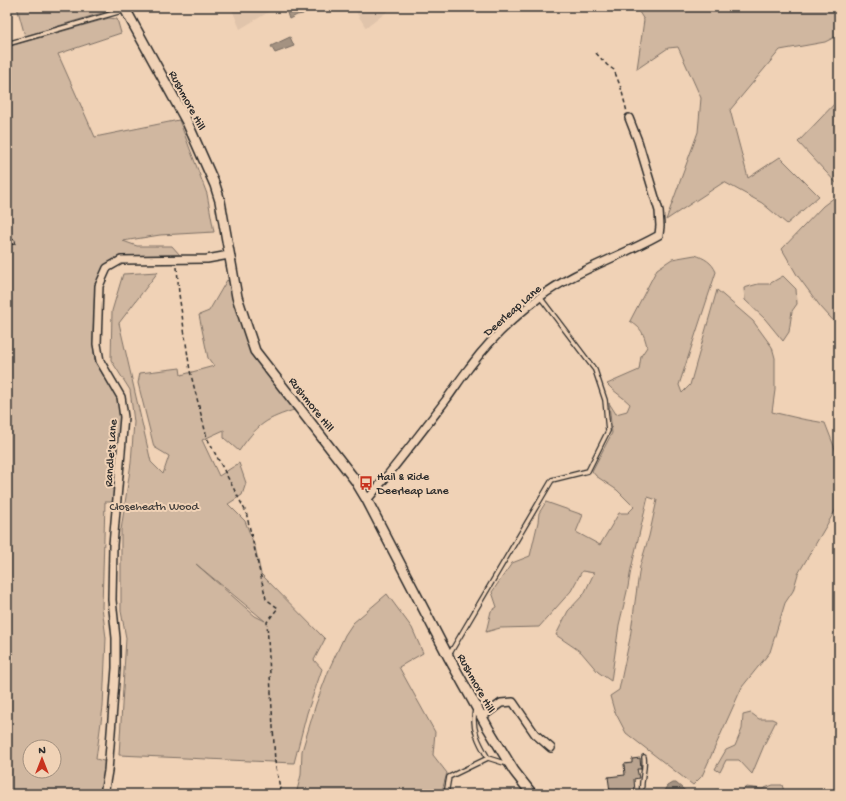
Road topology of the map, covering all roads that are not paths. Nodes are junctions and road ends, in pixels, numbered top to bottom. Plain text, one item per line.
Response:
1 (125, 8) edge
2 (7, 44) edge
3 (629, 118) road end
4 (7, 241) edge
5 (13, 242) dead end
6 (229, 255) junction
7 (540, 297) junction
8 (367, 500) junction
9 (448, 656) junction
10 (476, 706) junction
11 (482, 717) junction
12 (551, 748) dead end
13 (644, 757) dead end
14 (488, 758) junction
15 (510, 765) junction
16 (104, 794) edge
17 (446, 794) edge
18 (532, 794) edge
19 (642, 794) edge

1 - 2 lane
1 - 6 street, Rushmore Hill
3 - 7 street, Deerleap Lane
4 - 5 lane
6 - 8 street, Rushmore Hill
6 - 16 street, Randle's Lane
7 - 8 street, Deerleap Lane
7 - 9 lane
8 - 9 street, Rushmore Hill
9 - 10 street, Rushmore Hill
10 - 11 street, Rushmore Hill
10 - 14 lane
11 - 12 street
11 - 15 street, Rushmore Hill
13 - 19 lane
14 - 15 lane
14 - 17 lane
15 - 18 street, Rushmore Hill

